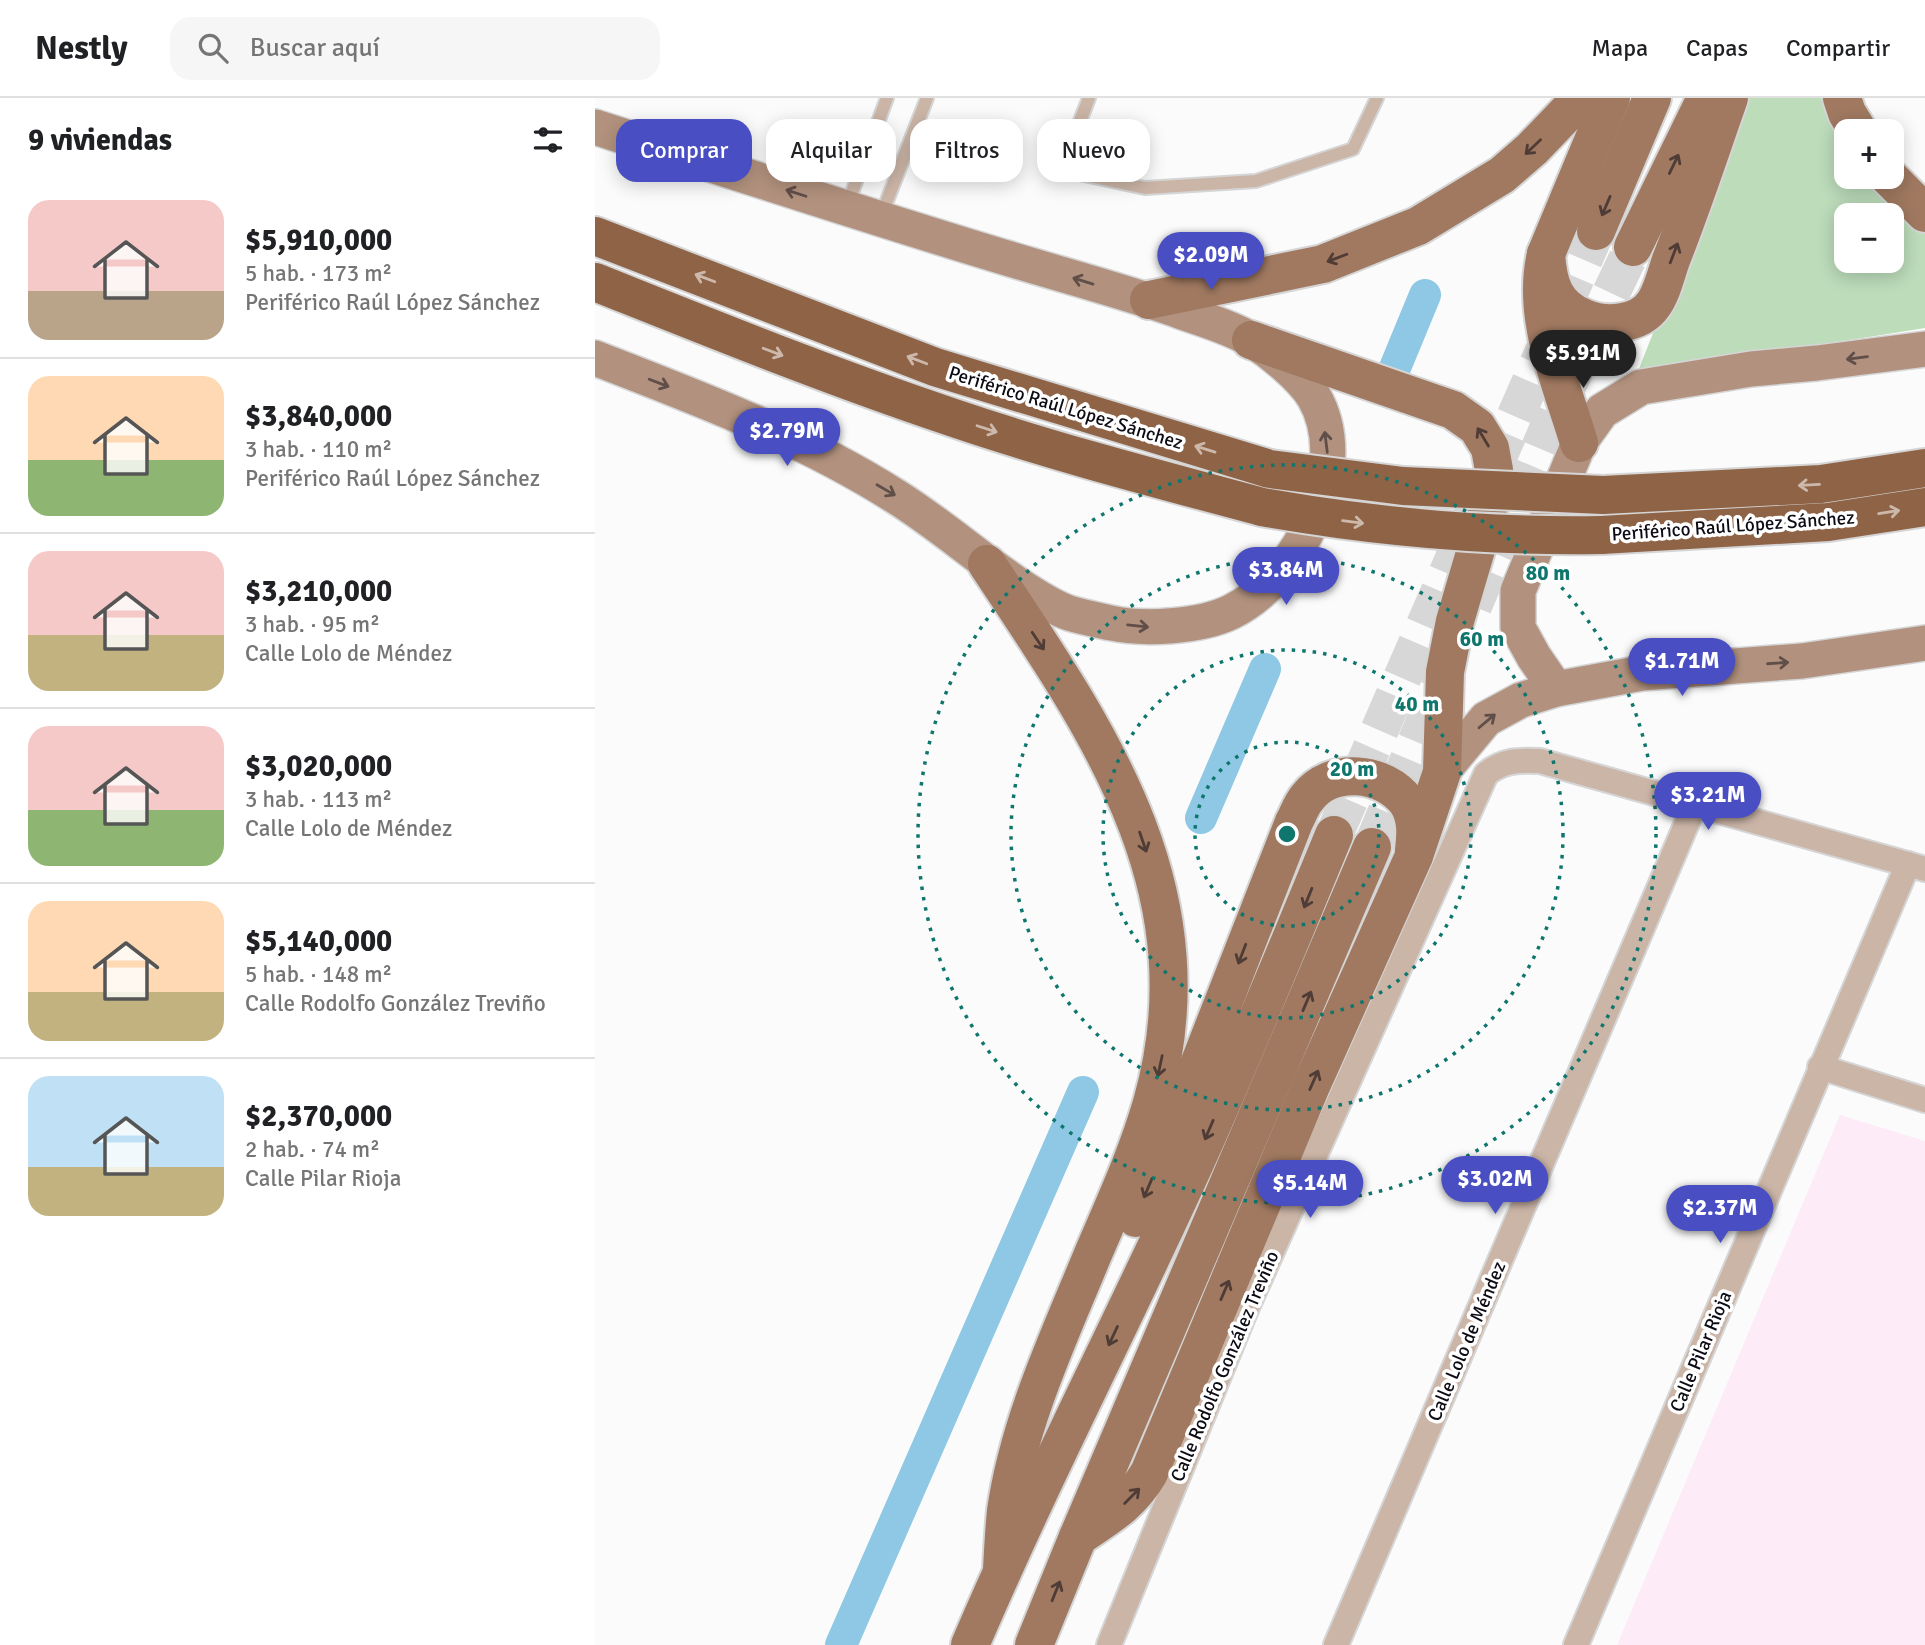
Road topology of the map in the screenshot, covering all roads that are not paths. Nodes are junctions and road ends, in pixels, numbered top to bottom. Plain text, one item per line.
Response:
1 (887, 98) edge
2 (927, 98) edge
3 (1089, 98) edge
4 (1377, 98) edge
5 (1581, 98) edge
6 (1611, 98) edge
7 (1652, 98) edge
8 (1706, 98) edge
9 (1729, 98) edge
10 (1842, 98) edge
11 (1851, 119) edge
12 (595, 127) edge
13 (1901, 189) edge
14 (846, 209) junction
15 (1925, 213) edge
16 (880, 219) junction
17 (1595, 231) tunnel mouth
18 (595, 236) edge
19 (1633, 247) tunnel mouth
20 (1546, 254) junction
21 (595, 282) edge
22 (1149, 300) junction
23 (1251, 340) junction
24 (1925, 349) edge
25 (595, 358) edge
26 (1579, 443) junction
27 (1925, 468) edge
28 (1925, 507) edge
29 (986, 564) junction
30 (1925, 643) edge
31 (1556, 689) junction
32 (1442, 772) junction
33 (1695, 804) junction
34 (1334, 835) tunnel mouth
35 (1372, 847) tunnel mouth
36 (1414, 856) junction
37 (1916, 867) edge
38 (1820, 1067) junction
39 (1925, 1100) edge
40 (1025, 1428) junction
41 (1078, 1537) junction
42 (1002, 1570) junction
43 (970, 1645) edge
44 (1034, 1645) edge
45 (1109, 1645) edge
46 (1336, 1645) edge
47 (1576, 1645) edge

1 - 14 lane
2 - 16 lane
3 - 4 lane
5 -> 22 main road
6 - 20 main road
7 -> 17 main road
19 -> 8 main road
20 -> 9 main road
10 - 11 main road
14 -> 12 main road
13 - 15 main road
14 - 16 main road
22 -> 16 main road
27 -> 18 highway, Periférico Raúl López Sánchez, bridge
20 - 26 main road
21 -> 28 highway, Periférico Raúl López Sánchez, bridge
22 - 23 main road
29 -> 23 main road
32 -> 23 main road
24 -> 26 main road
25 -> 29 main road
26 - 31 main road
29 -> 40 main road
31 -> 30 main road
32 -> 31 main road
32 - 36 main road
33 - 37 street
33 - 45 street, Calle Rodolfo González Treviño
33 - 46 street, Calle Lolo de Méndez
34 -> 42 main road
41 -> 35 main road
36 -> 40 main road
41 -> 36 main road
37 - 38 street, Calle Pilar Rioja
38 - 39 street
38 - 47 street, Calle Pilar Rioja
40 - 42 main road
44 -> 41 main road
42 - 43 main road

